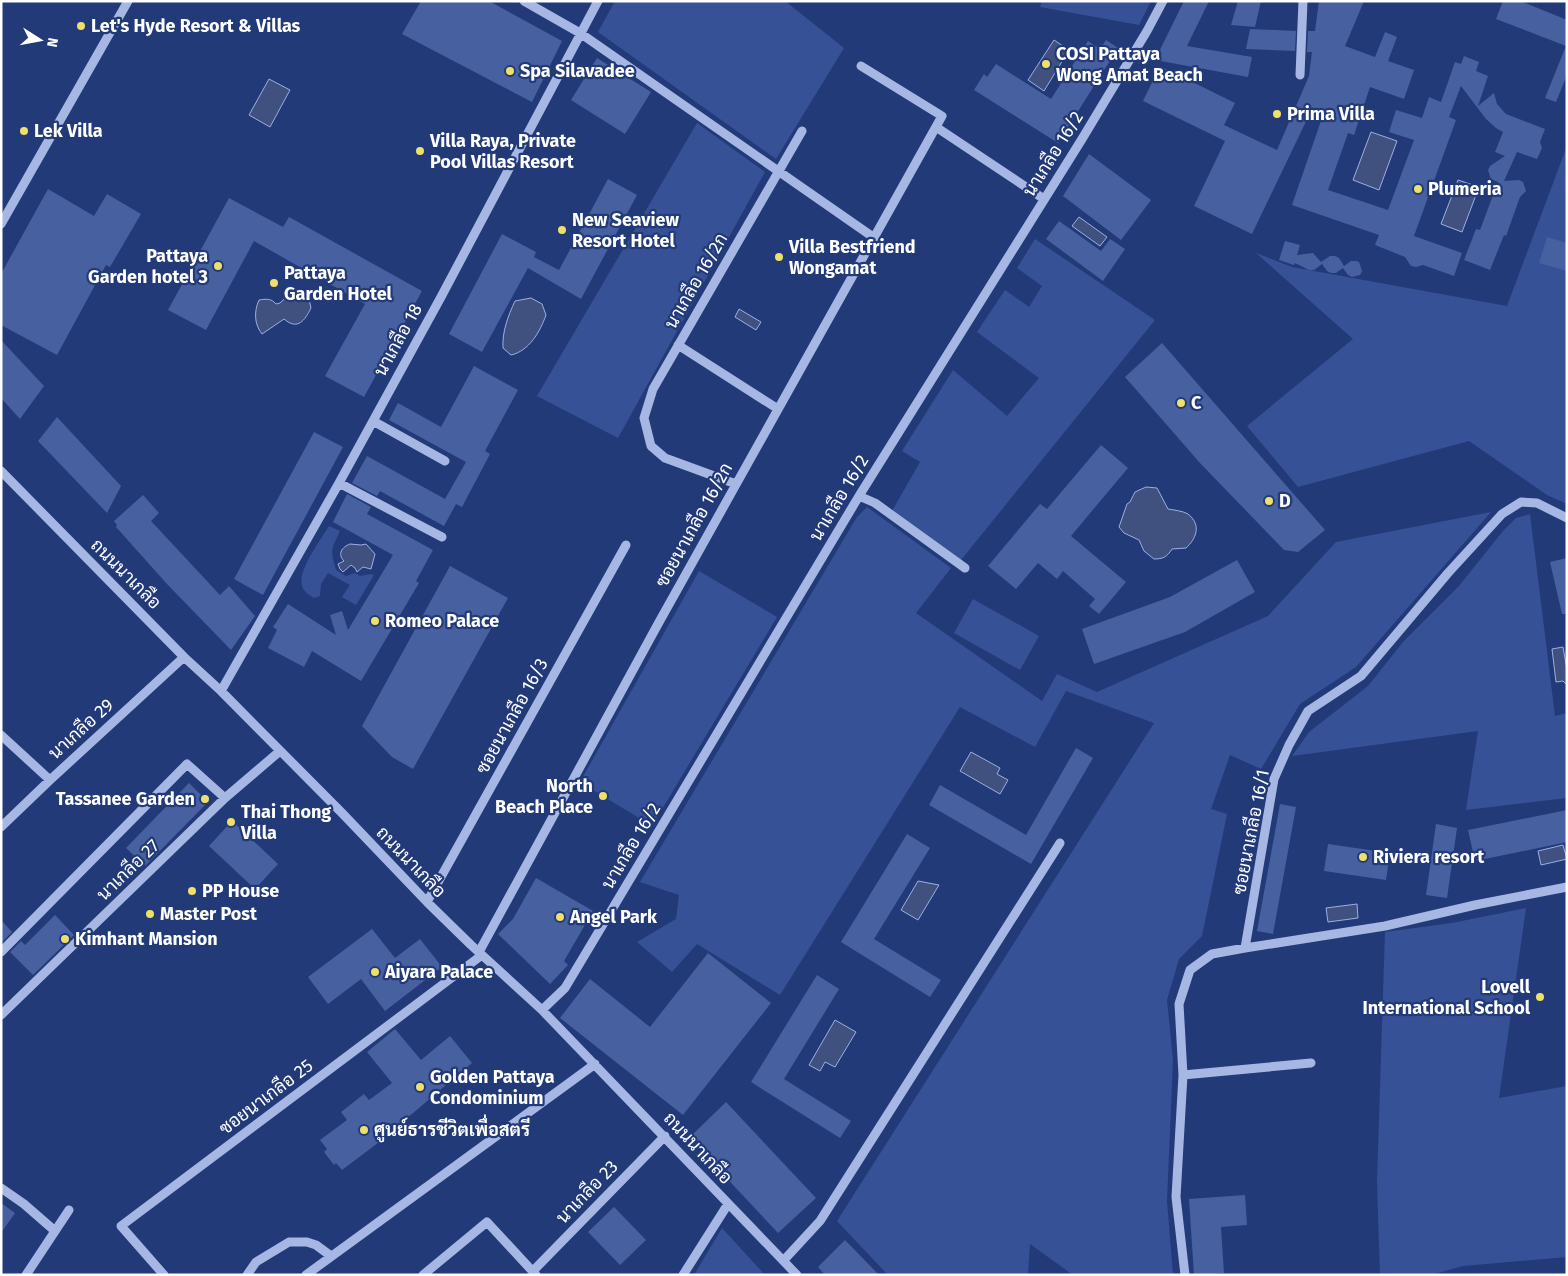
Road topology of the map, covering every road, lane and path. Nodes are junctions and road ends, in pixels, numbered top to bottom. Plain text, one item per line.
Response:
1 (128, 1) edge
2 (524, 1) edge
3 (598, 1) edge
4 (1163, 1) edge
5 (1303, 1) edge
6 (580, 33) junction
7 (860, 66) dead end
8 (1300, 76) dead end
9 (936, 127) junction
10 (802, 131) dead end
11 (778, 170) junction
12 (1044, 199) junction
13 (1, 224) edge
14 (873, 237) junction
15 (678, 345) junction
16 (778, 409) junction
17 (373, 421) junction
18 (445, 461) dead end
19 (1, 471) edge
20 (339, 483) junction
21 (736, 484) junction
22 (859, 496) junction
23 (1567, 518) edge
24 (442, 537) dead end
25 (626, 545) dead end
26 (965, 568) dead end
27 (184, 657) junction
28 (221, 692) junction
29 (1, 735) edge
30 (280, 751) junction
31 (50, 780) junction
32 (225, 798) junction
33 (1, 827) edge
34 (1060, 843) dead end
35 (1567, 887) edge
36 (427, 902) junction
37 (1245, 948) junction
38 (1, 952) edge
39 (480, 953) junction
40 (542, 1010) junction
41 (1, 1015) edge
42 (1311, 1063) dead end
43 (595, 1064) junction
44 (1183, 1075) junction
45 (665, 1136) junction
46 (1, 1188) edge
47 (728, 1204) junction
48 (69, 1210) dead end
49 (55, 1231) junction
50 (331, 1256) junction
51 (784, 1260) junction
52 (535, 1273) edge
53 (26, 1275) edge
54 (164, 1275) edge
55 (247, 1275) edge
56 (306, 1275) edge
57 (423, 1275) edge
58 (683, 1275) edge
59 (797, 1275) edge
60 (1185, 1275) edge

1 - 13 street
2 - 6 street
3 - 6 street, นาเกลือ 18
4 - 12 street, นาเกลือ 16/2
5 - 8 street
6 - 11 street
6 - 17 street, นาเกลือ 18
7 - 9 street, ซอยนาเกลือ 16/2ก
9 - 12 street
9 - 14 street, ซอยนาเกลือ 16/2ก
10 - 11 street, นาเกลือ 16/2ก
11 - 14 street
11 - 15 street, นาเกลือ 16/2ก
12 - 22 street, นาเกลือ 16/2
14 - 16 street, ซอยนาเกลือ 16/2ก
15 - 16 street, นาเกลือ 16/2ก
15 - 21 street
16 - 21 street, ซอยนาเกลือ 16/2ก
17 - 18 street
17 - 20 street, นาเกลือ 18
19 - 27 street, ถนนนาเกลือ
20 - 24 street
20 - 28 street, นาเกลือ 18
21 - 39 street, ซอยนาเกลือ 16/2ก
22 - 26 street
22 - 40 street, นาเกลือ 16/2
23 - 37 street, ซอยนาเกลือ 16/1
25 - 36 street, ซอยนาเกลือ 16/3
27 - 28 street, ถนนนาเกลือ
27 - 31 street, นาเกลือ 29
28 - 30 street, ถนนนาเกลือ
29 - 31 street
30 - 32 street, นาเกลือ 27
30 - 36 street, ถนนนาเกลือ
31 - 33 street, นาเกลือ 29
32 - 38 street
32 - 41 street, นาเกลือ 27
34 - 51 street
35 - 37 street
36 - 39 street, ถนนนาเกลือ
37 - 44 street
39 - 40 street, ถนนนาเกลือ
39 - 54 street, ซอยนาเกลือ 25
40 - 43 street, ถนนนาเกลือ
42 - 44 street
43 - 45 street, ถนนนาเกลือ
43 - 50 street
44 - 60 street
45 - 47 street, ถนนนาเกลือ
45 - 52 street, นาเกลือ 23
46 - 49 street
47 - 51 street, ถนนนาเกลือ
47 - 58 street
48 - 49 street
49 - 53 street
50 - 55 street
50 - 56 street
51 - 59 street, ถนนนาเกลือ
52 - 57 street, นาเกลือ 23

